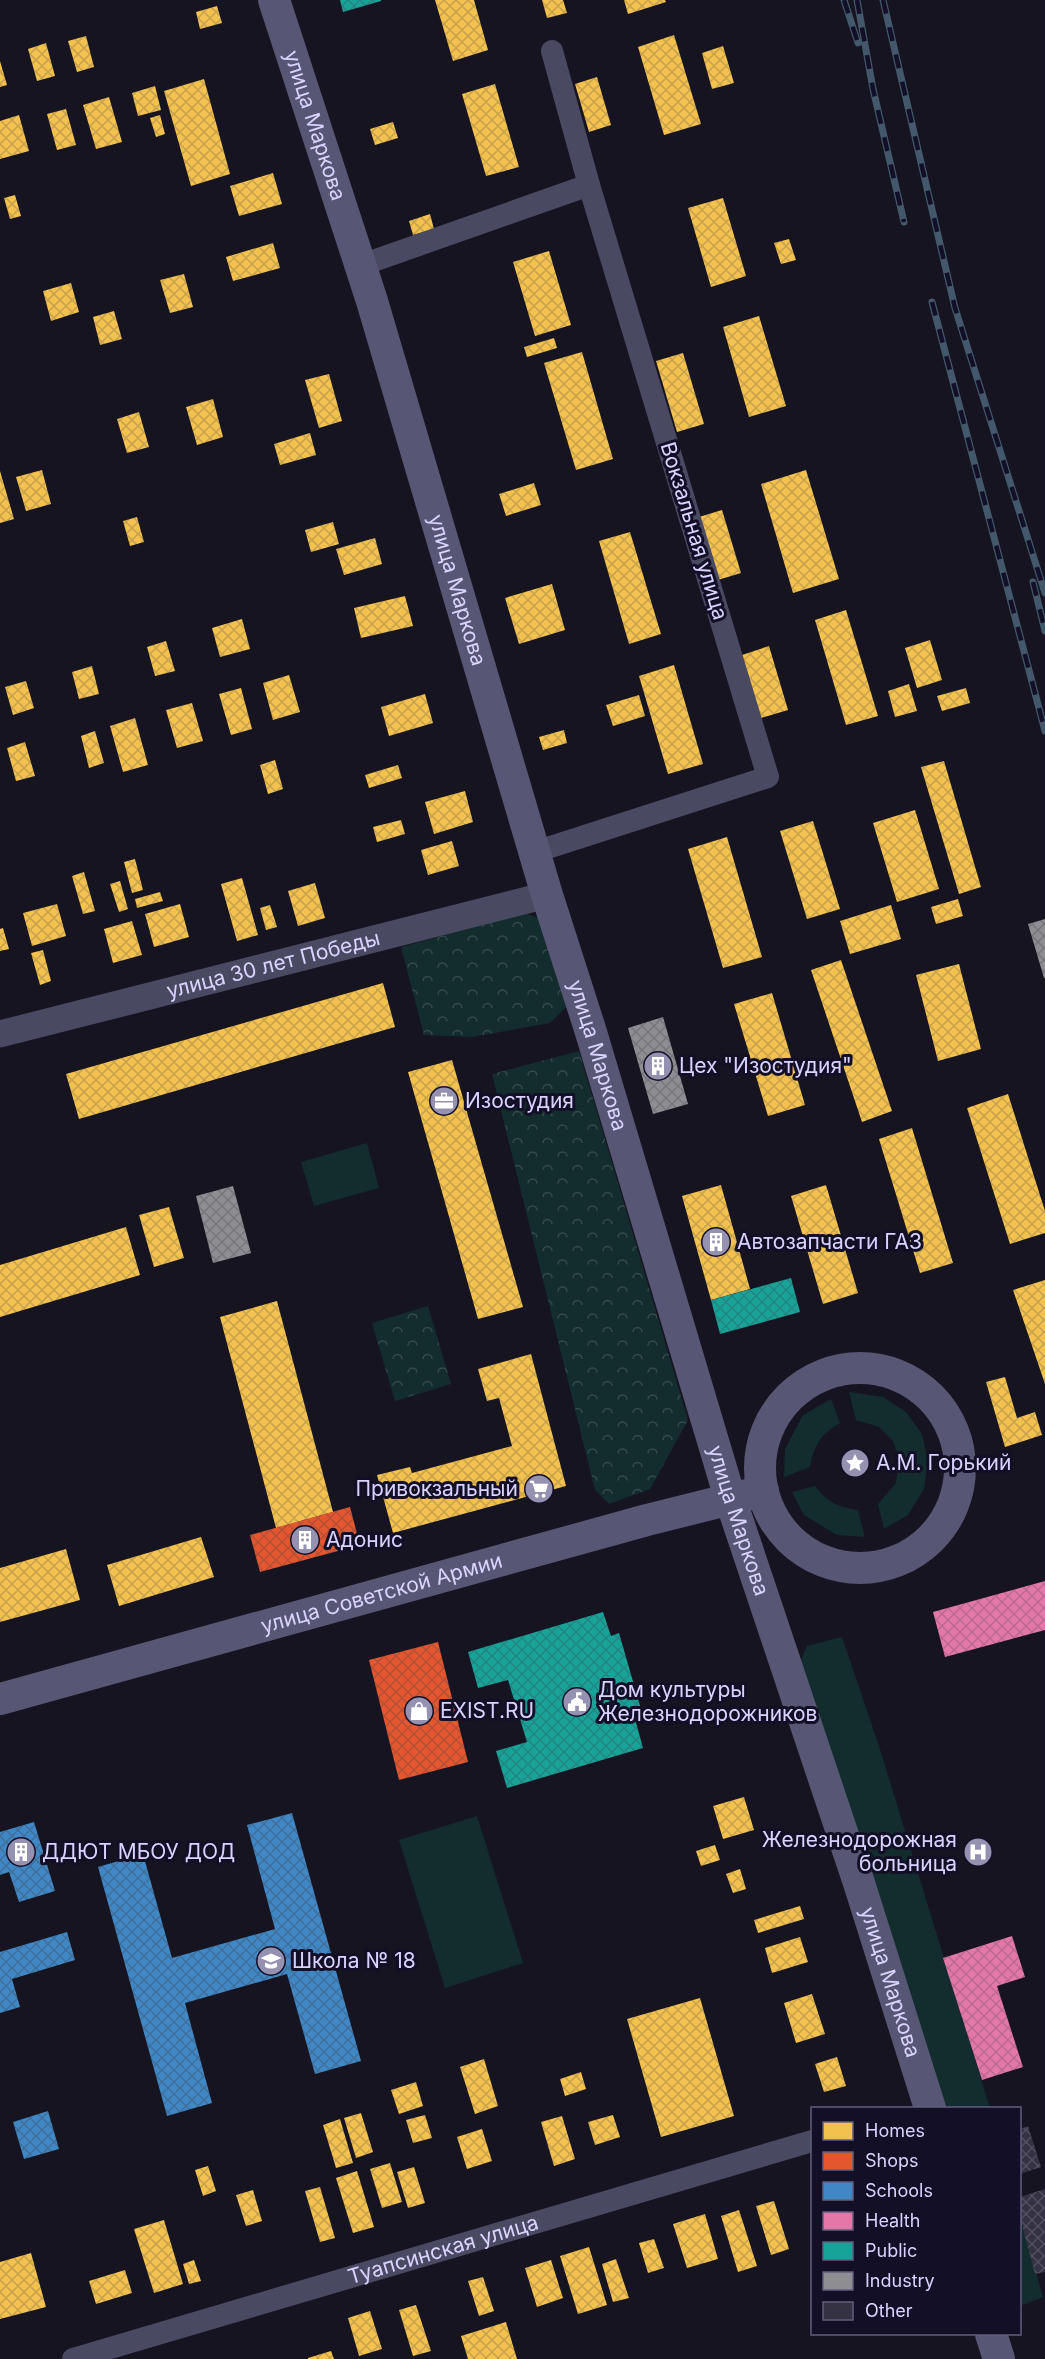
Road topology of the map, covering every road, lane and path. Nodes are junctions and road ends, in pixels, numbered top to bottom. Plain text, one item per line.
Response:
1 (274, 0) edge
2 (552, 51) dead end
3 (589, 184) junction
4 (359, 266) junction
5 (535, 852) junction
6 (547, 896) junction
7 (0, 1034) edge
8 (763, 1491) junction
9 (730, 1498) junction
10 (0, 1699) edge
11 (927, 2107) edge
12 (811, 2141) edge
13 (992, 2335) edge
14 (73, 2359) edge
15 (999, 2359) edge

1 - 4 main road, улица Маркова
2 - 3 street, Вокзальная улица
3 - 4 street
3 - 5 street, Вокзальная улица
4 - 5 main road, улица Маркова
5 - 6 main road, улица Маркова
6 - 7 street, улица 30 лет Победы
6 - 9 main road, улица Маркова
8 - 8 main road
8 - 9 main road, улица Советской Армии
9 - 10 main road, улица Советской Армии
9 - 11 main road, улица Маркова
12 - 14 street, Туапсинская улица
13 - 15 main road

